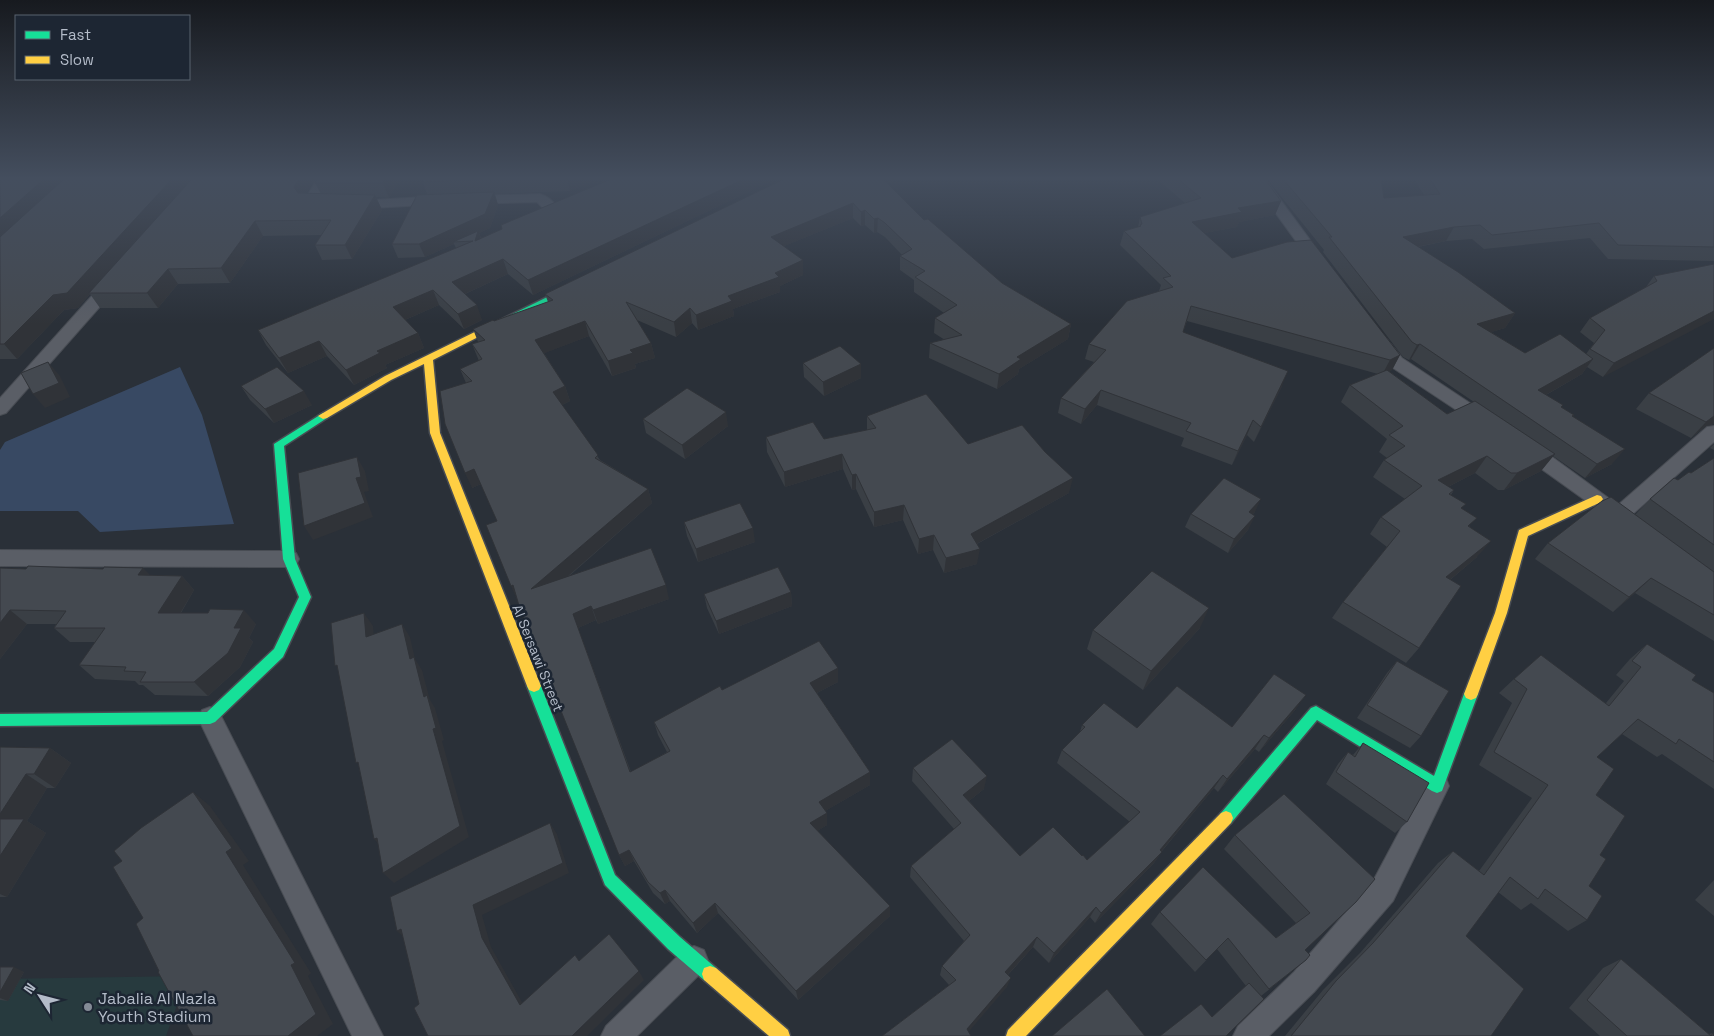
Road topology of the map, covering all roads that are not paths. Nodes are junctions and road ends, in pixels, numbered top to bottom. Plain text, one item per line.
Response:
1 (1294, 227) edge
2 (125, 268) edge
3 (1330, 276) edge
4 (589, 279) edge
5 (1372, 331) edge
6 (428, 358) junction
7 (0, 409) edge
8 (1714, 432) edge
9 (1597, 499) junction
10 (1619, 515) junction
11 (1635, 527) edge
12 (0, 558) edge
13 (290, 559) junction
14 (210, 718) junction
15 (0, 720) edge
16 (1437, 786) junction
17 (684, 951) junction
18 (368, 1036) edge
19 (616, 1036) edge
20 (782, 1036) edge
21 (1014, 1036) edge
22 (1248, 1036) edge

1 - 3 street
2 - 7 street
4 - 6 street
5 - 9 street
6 - 13 street
6 - 17 street, Al Sersawi Street
8 - 10 street
9 - 10 street
9 - 16 street
10 - 11 street
12 - 13 street
13 - 14 street
14 - 15 street
14 - 18 street
16 - 21 street
16 - 22 street
17 - 19 street
17 - 20 street, Al Sersawi Street

